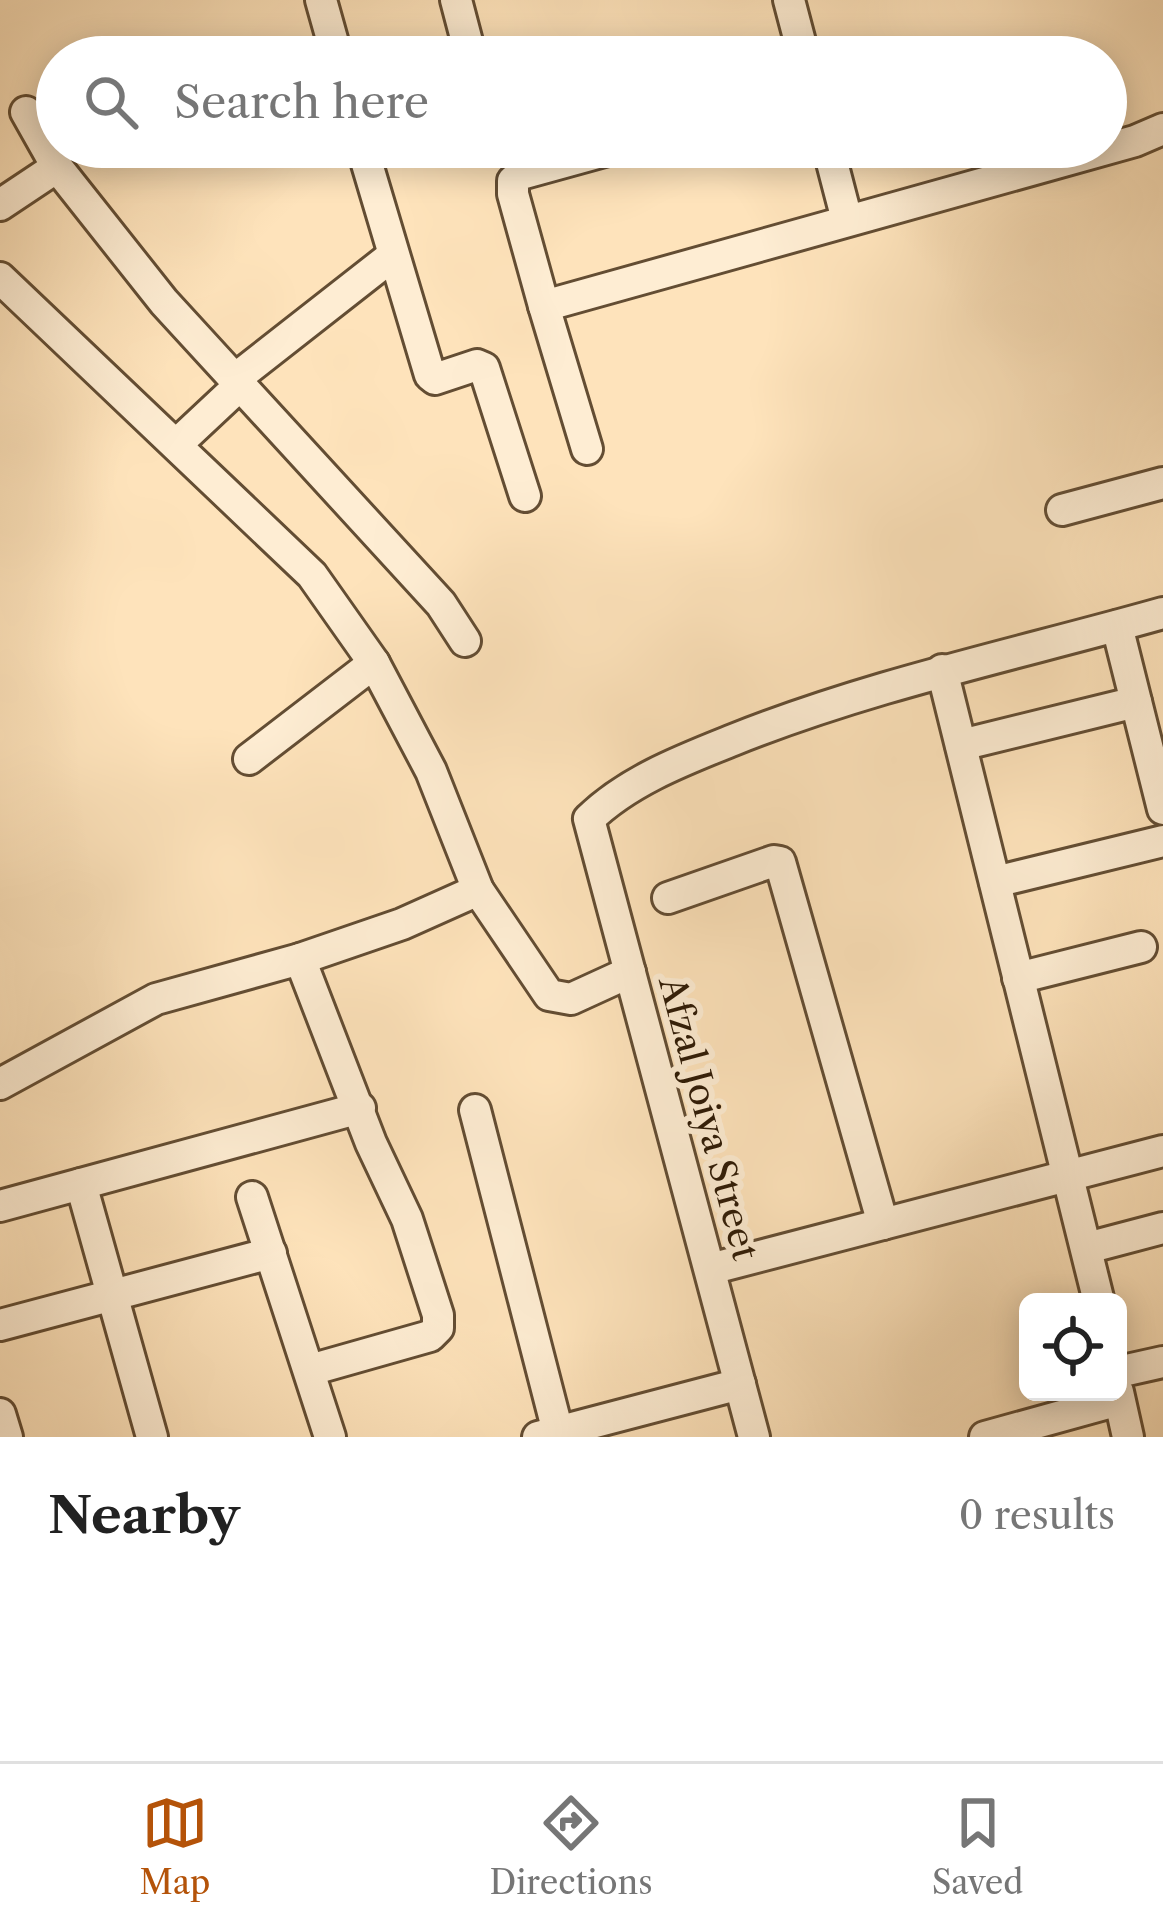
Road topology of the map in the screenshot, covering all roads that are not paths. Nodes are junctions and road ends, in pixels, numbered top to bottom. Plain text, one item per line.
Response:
1 (321, 0) edge
2 (456, 0) edge
3 (789, 0) edge
4 (331, 36) edge
5 (465, 36) edge
6 (798, 36) edge
7 (26, 112) dead end
8 (36, 129) edge
9 (1163, 129) edge
10 (1127, 143) edge
11 (54, 168) edge
12 (59, 168) edge
13 (368, 168) edge
14 (542, 168) edge
15 (833, 168) edge
16 (1037, 168) edge
17 (0, 206) edge
18 (847, 220) junction
19 (392, 256) junction
20 (0, 278) edge
21 (544, 306) junction
22 (238, 382) junction
23 (177, 444) junction
24 (587, 449) dead end
25 (1163, 483) edge
26 (525, 496) dead end
27 (1062, 510) dead end
28 (1163, 614) edge
29 (1117, 626) junction
30 (465, 641) dead end
31 (374, 663) junction
32 (942, 670) junction
33 (1136, 701) junction
34 (961, 745) junction
35 (249, 759) dead end
36 (1163, 809) edge
37 (1163, 841) edge
38 (995, 882) junction
39 (478, 890) junction
40 (668, 898) dead end
41 (1141, 947) dead end
42 (300, 959) junction
43 (630, 972) junction
44 (1018, 978) junction
45 (0, 1084) edge
46 (360, 1108) junction
47 (475, 1110) dead end
48 (1163, 1151) edge
49 (1071, 1177) junction
50 (81, 1184) junction
51 (252, 1197) dead end
52 (0, 1206) edge
53 (883, 1224) junction
54 (1163, 1228) edge
55 (1087, 1248) junction
56 (271, 1253) junction
57 (710, 1270) junction
58 (1097, 1293) edge
59 (112, 1295) junction
60 (0, 1325) edge
61 (1163, 1362) edge
62 (310, 1370) junction
63 (1127, 1383) edge
64 (740, 1384) junction
65 (1083, 1401) edge
66 (1121, 1401) edge
67 (0, 1414) edge
68 (596, 1430) edge
69 (548, 1434) edge
70 (5, 1436) edge
71 (152, 1437) edge
72 (330, 1437) edge
73 (754, 1437) edge
74 (985, 1437) edge
75 (1128, 1437) edge

1 - 4 street
2 - 5 street
3 - 6 street
7 - 8 street
9 - 10 street
11 - 17 street
12 - 22 street
13 - 19 street
14 - 21 street
15 - 18 street
16 - 18 street
18 - 21 street
19 - 22 street
19 - 26 street
20 - 23 street
21 - 24 street
22 - 23 street
22 - 30 street
23 - 31 street
25 - 27 street
28 - 29 street
29 - 32 street
29 - 33 street
31 - 35 street
31 - 39 street
32 - 34 street
32 - 43 street, Afzal Joiya Street
33 - 34 street
33 - 36 street
34 - 38 street
37 - 38 street
38 - 44 street
39 - 42 street
39 - 43 street
40 - 53 street
41 - 44 street
42 - 45 street
42 - 46 street
43 - 57 street, Afzal Joiya Street
44 - 49 street
46 - 50 street
46 - 62 street
47 - 69 street
48 - 49 street
49 - 53 street
49 - 55 street
50 - 52 street
50 - 59 street
51 - 56 street
53 - 57 street
54 - 55 street
55 - 58 street
56 - 59 street
56 - 62 street
57 - 64 street, Afzal Joiya Street
59 - 60 street
59 - 71 street
61 - 63 street
62 - 72 street
64 - 68 street
64 - 73 street, Afzal Joiya Street
65 - 74 street
66 - 75 street
67 - 70 street
68 - 69 street

